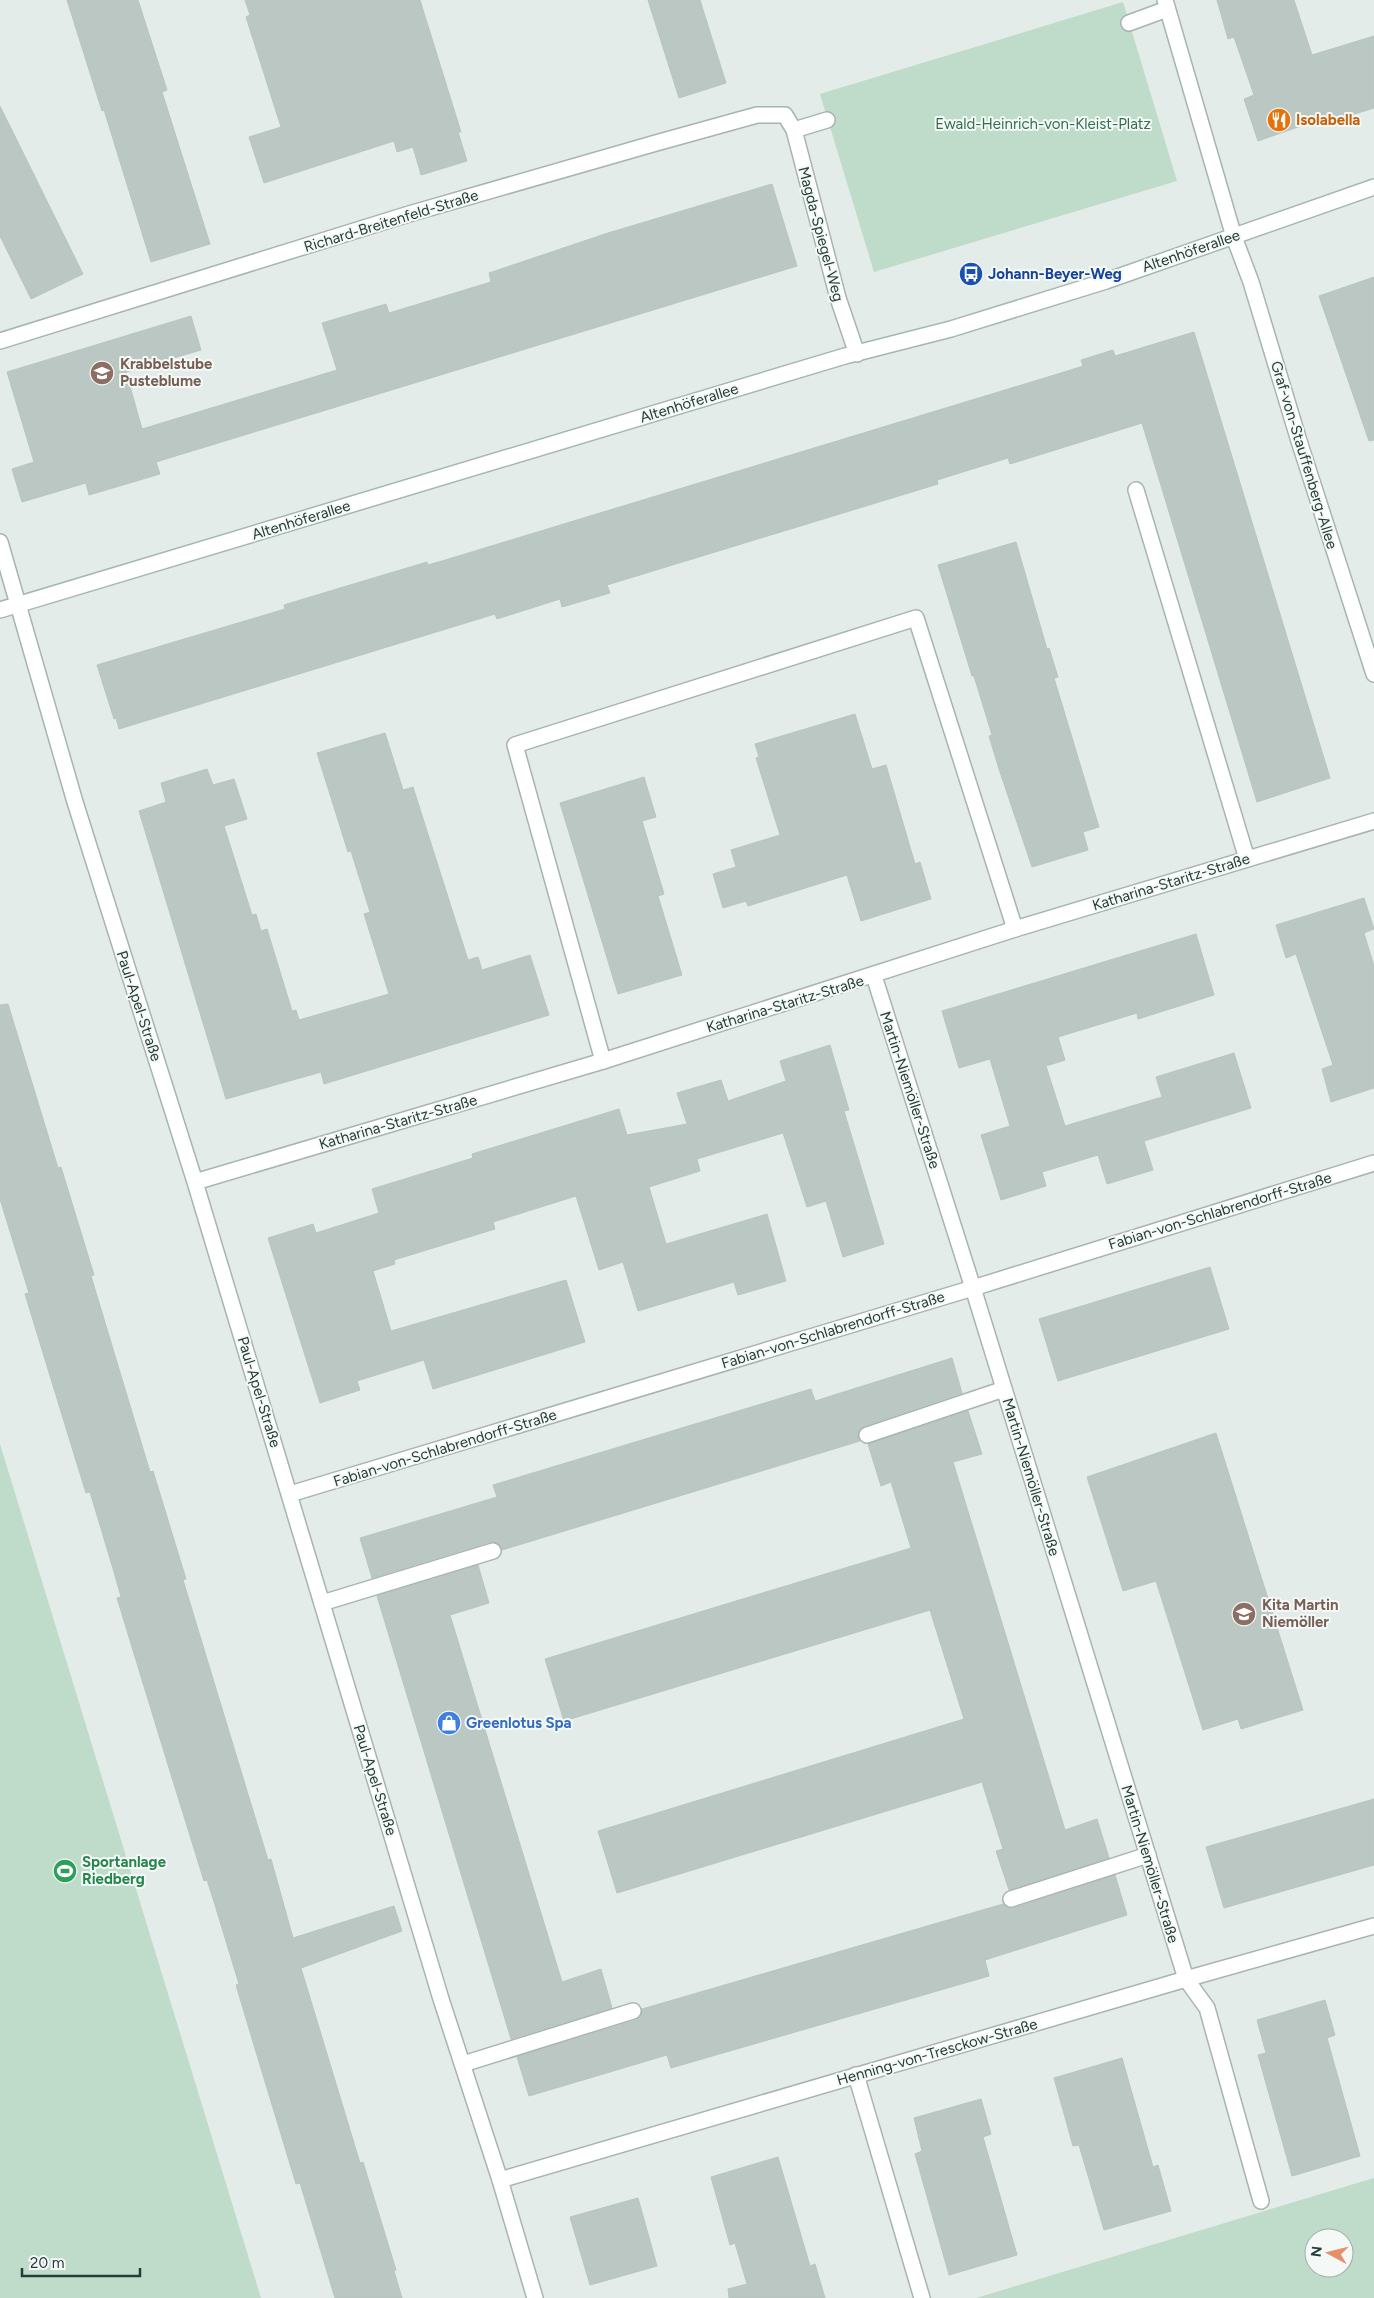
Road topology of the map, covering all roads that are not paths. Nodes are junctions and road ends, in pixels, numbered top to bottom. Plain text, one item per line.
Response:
1 (1166, 4) edge
2 (1129, 23) dead end
3 (785, 115) joint
4 (827, 120) dead end
5 (794, 130) junction
6 (1374, 187) edge
7 (1234, 237) junction
8 (0, 341) edge
9 (856, 354) junction
10 (1136, 490) dead end
11 (0, 542) edge
12 (19, 605) junction
13 (0, 610) edge
14 (1374, 674) edge
15 (1374, 821) edge
16 (1247, 859) junction
17 (1015, 929) junction
18 (874, 976) junction
19 (603, 1061) junction
20 (1374, 1163) edge
21 (195, 1182) junction
22 (973, 1288) junction
23 (1004, 1389) junction
24 (867, 1435) dead end
25 (290, 1494) junction
26 (493, 1551) dead end
27 (322, 1603) junction
28 (1148, 1855) junction
29 (1011, 1899) dead end
30 (1374, 1926) edge
31 (1186, 1979) junction
32 (633, 2011) dead end
33 (462, 2064) junction
34 (856, 2075) junction
35 (500, 2180) junction
36 (1261, 2201) dead end
37 (535, 2298) edge
38 (922, 2298) edge

1 - 2 street
1 - 7 street
3 - 5 street, Magda-Spiegel-Weg
3 - 8 street, Richard-Breitenfeld-Straße
4 - 5 street
5 - 9 street, Magda-Spiegel-Weg
6 - 7 street, Altenhöferallee
7 - 9 street, Altenhöferallee
7 - 14 street, Graf-von-Stauffenberg-Allee
9 - 12 street, Altenhöferallee
10 - 16 street
11 - 12 street
12 - 13 street, Altenhöferallee
12 - 21 street, Paul-Apel-Straße
15 - 16 street, Katharina-Staritz-Straße
16 - 17 street, Katharina-Staritz-Straße
17 - 18 street, Katharina-Staritz-Straße
17 - 19 street
18 - 19 street, Katharina-Staritz-Straße
18 - 22 street, Martin-Niemöller-Straße
19 - 21 street, Katharina-Staritz-Straße
20 - 22 street, Fabian-von-Schlabrendorff-Straße
21 - 25 street, Paul-Apel-Straße
22 - 23 street, Martin-Niemöller-Straße
22 - 25 street, Fabian-von-Schlabrendorff-Straße
23 - 24 street
23 - 28 street, Martin-Niemöller-Straße
25 - 27 street, Paul-Apel-Straße
26 - 27 street
27 - 33 street, Paul-Apel-Straße
28 - 29 street
28 - 31 street, Martin-Niemöller-Straße
30 - 31 street, Henning-von-Tresckow-Straße
31 - 34 street, Henning-von-Tresckow-Straße
31 - 36 street
32 - 33 street
33 - 35 street, Paul-Apel-Straße
34 - 35 street, Henning-von-Tresckow-Straße
34 - 38 street
35 - 37 street, Paul-Apel-Straße

